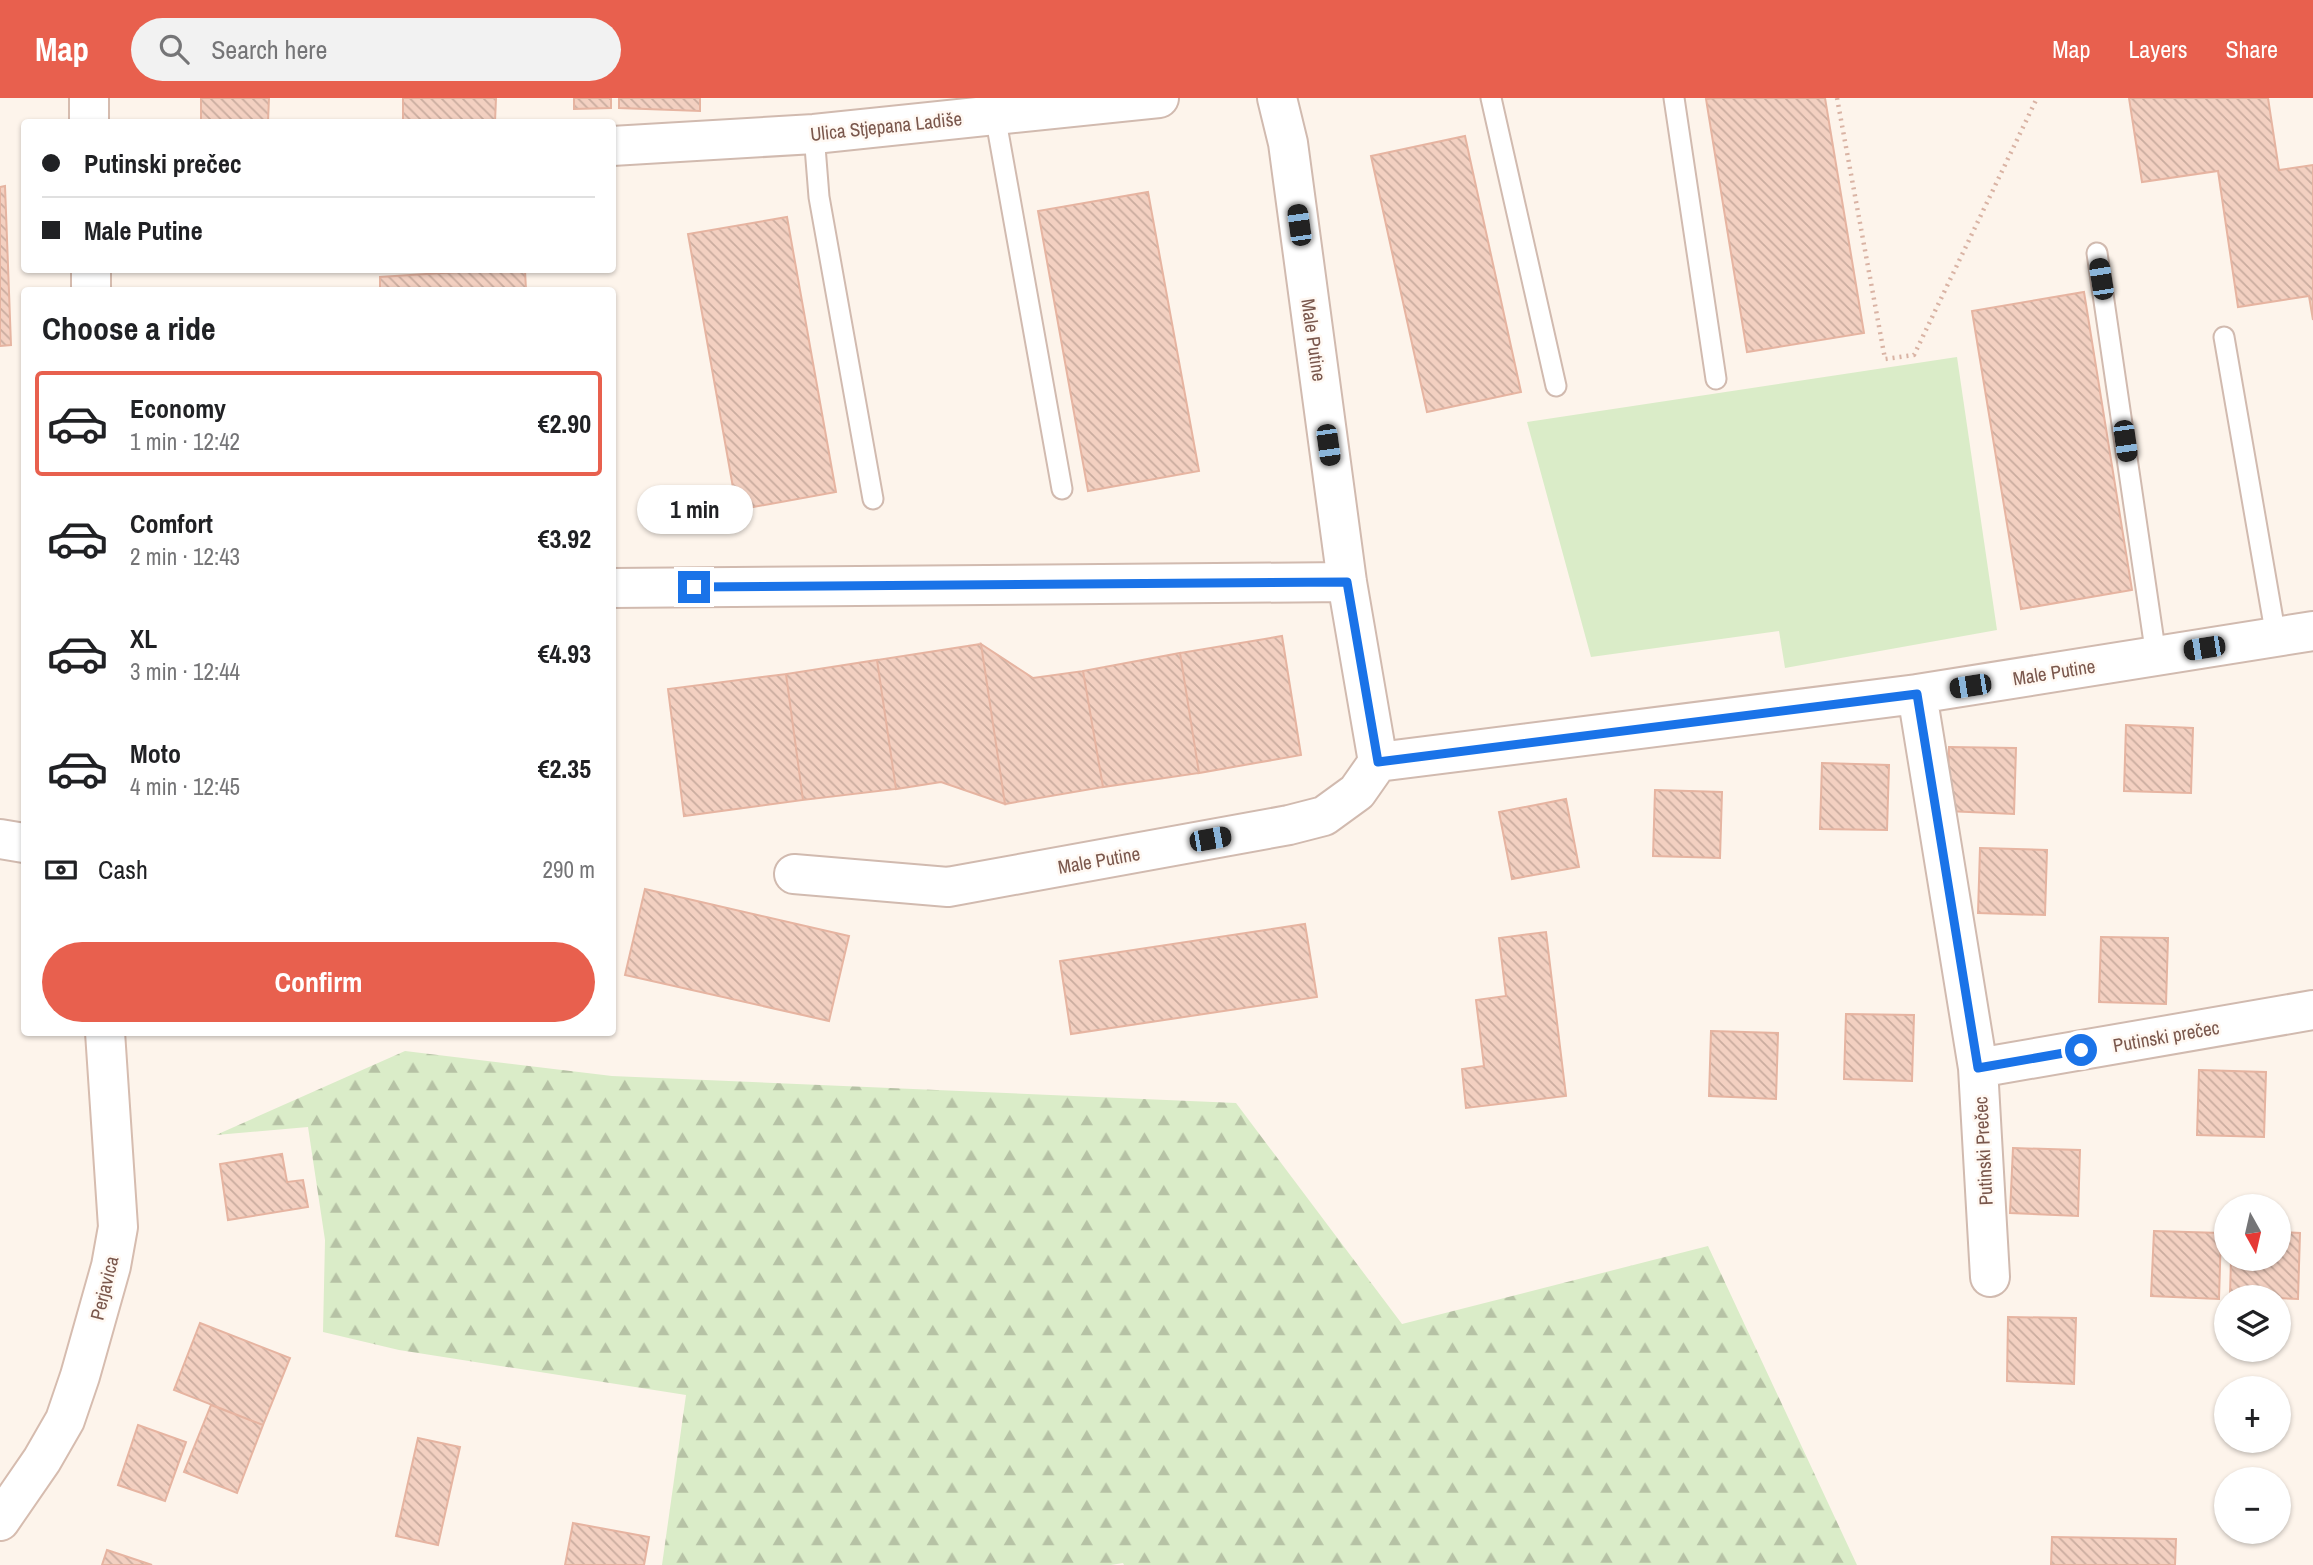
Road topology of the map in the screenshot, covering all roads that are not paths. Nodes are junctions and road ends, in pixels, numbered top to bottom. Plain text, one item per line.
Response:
1 (89, 98) edge
2 (1159, 98) edge
3 (1277, 98) edge
4 (1491, 98) edge
5 (1674, 98) edge
6 (995, 115) junction
7 (89, 119) edge
8 (814, 134) junction
9 (616, 146) edge
10 (2097, 253) dead end
11 (2224, 337) dead end
12 (1716, 379) dead end
13 (1556, 386) dead end
14 (1062, 489) dead end
15 (873, 499) dead end
16 (1347, 582) junction
17 (616, 588) edge
18 (2313, 631) edge
19 (2276, 637) junction
20 (2157, 656) junction
21 (1917, 694) junction
22 (1378, 762) junction
23 (0, 839) edge
24 (21, 843) edge
25 (794, 874) dead end
26 (2313, 1010) edge
27 (105, 1036) edge
28 (1978, 1068) junction
29 (1990, 1277) dead end
30 (0, 1521) edge

1 - 7 street
2 - 6 street, Ulica Stjepana Ladiše
3 - 16 street, Male Putine
4 - 13 lane
5 - 12 lane
6 - 8 street, Ulica Stjepana Ladiše
6 - 14 lane
8 - 9 street, Ulica Stjepana Ladiše
8 - 15 lane
10 - 20 lane
11 - 19 lane
16 - 17 street
16 - 22 street, Male Putine
18 - 19 street, Male Putine
19 - 20 street, Male Putine
20 - 21 street, Male Putine
21 - 22 street, Male Putine
21 - 28 street, Putinski Prečec
22 - 25 street, Male Putine
23 - 24 street
26 - 28 street, Putinski prečec
27 - 30 street, Perjavica
28 - 29 street, Putinski Prečec

